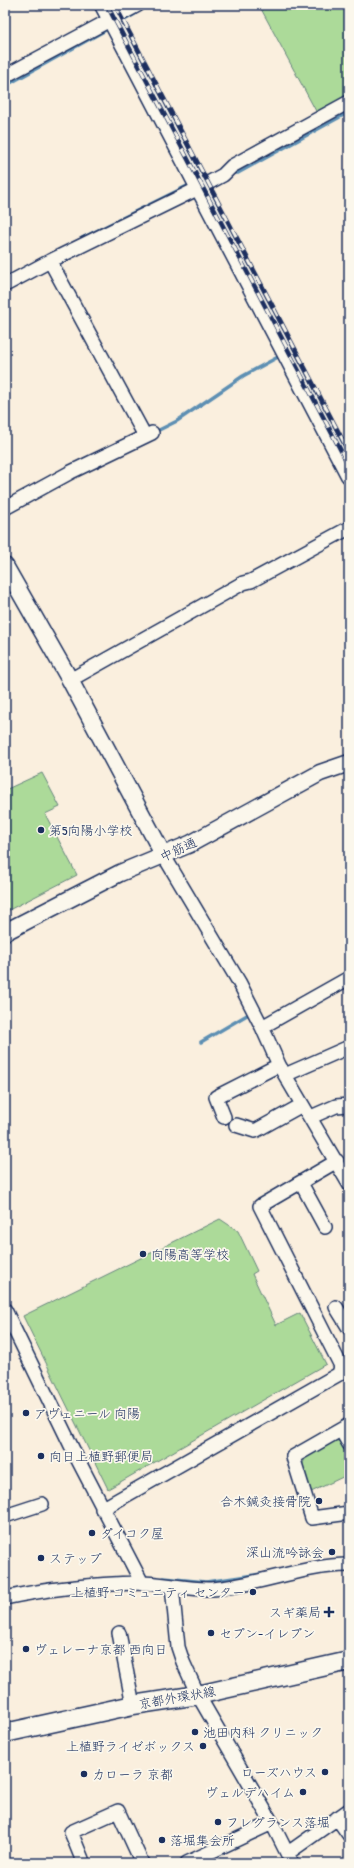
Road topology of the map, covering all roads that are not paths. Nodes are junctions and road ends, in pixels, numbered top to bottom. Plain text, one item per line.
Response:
1 (138, 5) edge
2 (107, 12) edge
3 (5, 76) edge
4 (349, 102) edge
5 (197, 183) junction
6 (50, 261) junction
7 (5, 285) edge
8 (349, 475) edge
9 (5, 508) edge
10 (349, 528) edge
11 (5, 566) edge
12 (70, 680) junction
13 (349, 763) edge
14 (164, 856) junction
15 (5, 932) edge
16 (349, 978) edge
17 (262, 1027) junction
18 (349, 1047) edge
19 (282, 1070) junction
20 (302, 1105) junction
21 (349, 1105) edge
22 (224, 1117) dead end
23 (311, 1117) junction
24 (236, 1125) dead end
25 (337, 1161) junction
26 (348, 1180) edge
27 (301, 1183) junction
28 (325, 1227) dead end
29 (336, 1307) dead end
30 (5, 1310) edge
31 (349, 1328) edge
32 (345, 1428) edge
33 (349, 1444) edge
34 (42, 1504) dead end
35 (102, 1509) junction
36 (349, 1513) edge
37 (5, 1516) edge
38 (349, 1566) edge
39 (142, 1583) junction
40 (172, 1586) junction
41 (5, 1598) edge
42 (119, 1633) dead end
43 (349, 1661) edge
44 (198, 1695) junction
45 (134, 1705) junction
46 (5, 1733) edge
47 (349, 1810) edge
48 (336, 1818) junction
49 (272, 1823) junction
50 (349, 1835) edge
51 (290, 1858) edge
52 (80, 1862) edge
53 (142, 1863) edge
54 (187, 1863) edge

1 - 2 street
2 - 3 street
2 - 5 street
4 - 5 street
5 - 6 street
5 - 8 street
6 - 7 street
6 - 9 street
10 - 12 street
11 - 12 street
12 - 14 street
13 - 14 street, 中筋通
14 - 15 street, 中筋通
14 - 17 street
16 - 17 street
17 - 19 street
18 - 19 street
19 - 20 street
19 - 22 street
20 - 23 street
20 - 24 street
21 - 23 street
23 - 25 street
25 - 26 street
25 - 27 street
27 - 28 street
27 - 35 street
29 - 31 street
30 - 35 street
32 - 33 street
32 - 36 street
34 - 37 street
35 - 39 street
38 - 40 street
39 - 40 street
39 - 41 street
40 - 44 street
42 - 45 street
43 - 44 main road, 京都外環状線
44 - 45 main road, 京都外環状線
44 - 49 street
45 - 46 main road, 京都外環状線
47 - 48 street
48 - 50 street
48 - 51 street
49 - 51 street
49 - 54 street
52 - 53 street

